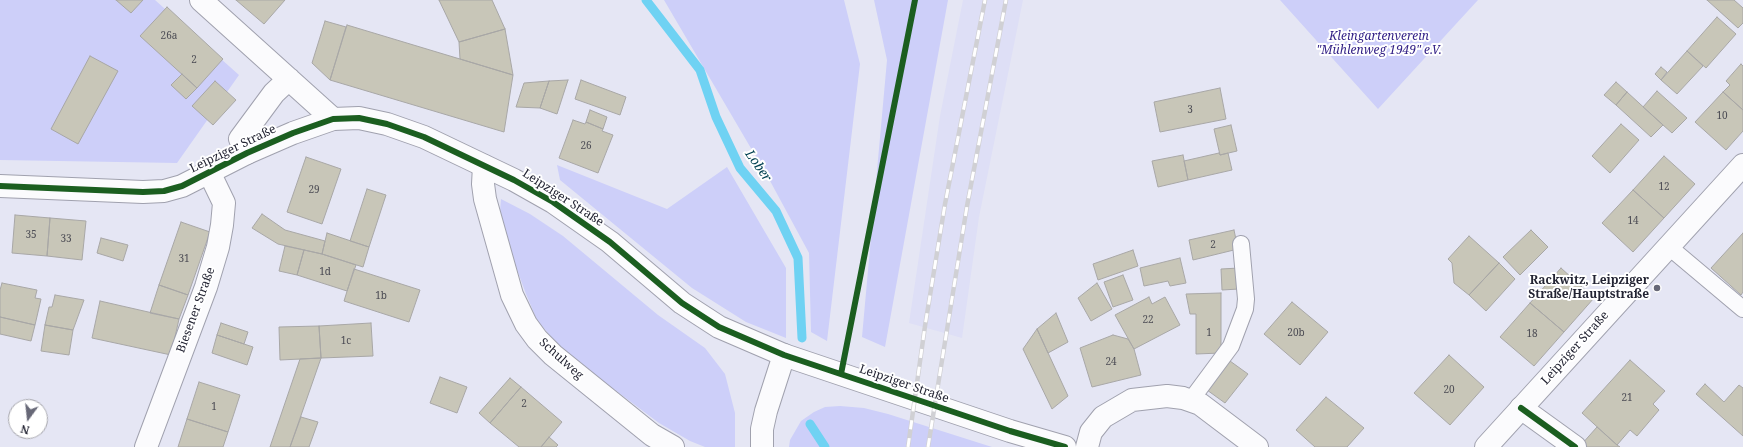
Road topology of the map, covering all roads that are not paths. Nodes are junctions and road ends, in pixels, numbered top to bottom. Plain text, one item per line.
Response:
1 (201, 0) edge
2 (289, 79) junction
3 (334, 119) junction
4 (247, 153) junction
5 (1743, 165) edge
6 (484, 166) junction
7 (209, 172) junction
8 (0, 186) edge
9 (1241, 244) dead end
10 (1668, 246) junction
11 (1743, 309) edge
12 (784, 355) junction
13 (1191, 400) junction
14 (1521, 408) junction
15 (146, 447) edge
16 (673, 447) edge
17 (762, 447) edge
18 (1065, 447) edge
19 (1087, 447) edge
20 (1257, 447) edge
21 (1486, 447) edge
22 (1576, 447) edge

1 - 2 street
2 - 3 street
2 - 4 street
3 - 4 street, Leipziger Straße
3 - 6 street, Leipziger Straße
4 - 7 street, Leipziger Straße
5 - 10 street, Leipziger Straße
6 - 12 street, Leipziger Straße
6 - 16 street, Schulweg
7 - 8 street, Leipziger Straße
7 - 15 street, Biesener Straße
9 - 13 lane
10 - 11 lane
10 - 14 street, Leipziger Straße
12 - 17 street
12 - 18 street, Leipziger Straße
13 - 19 street
13 - 20 street
14 - 21 street, Leipziger Straße
14 - 22 street

